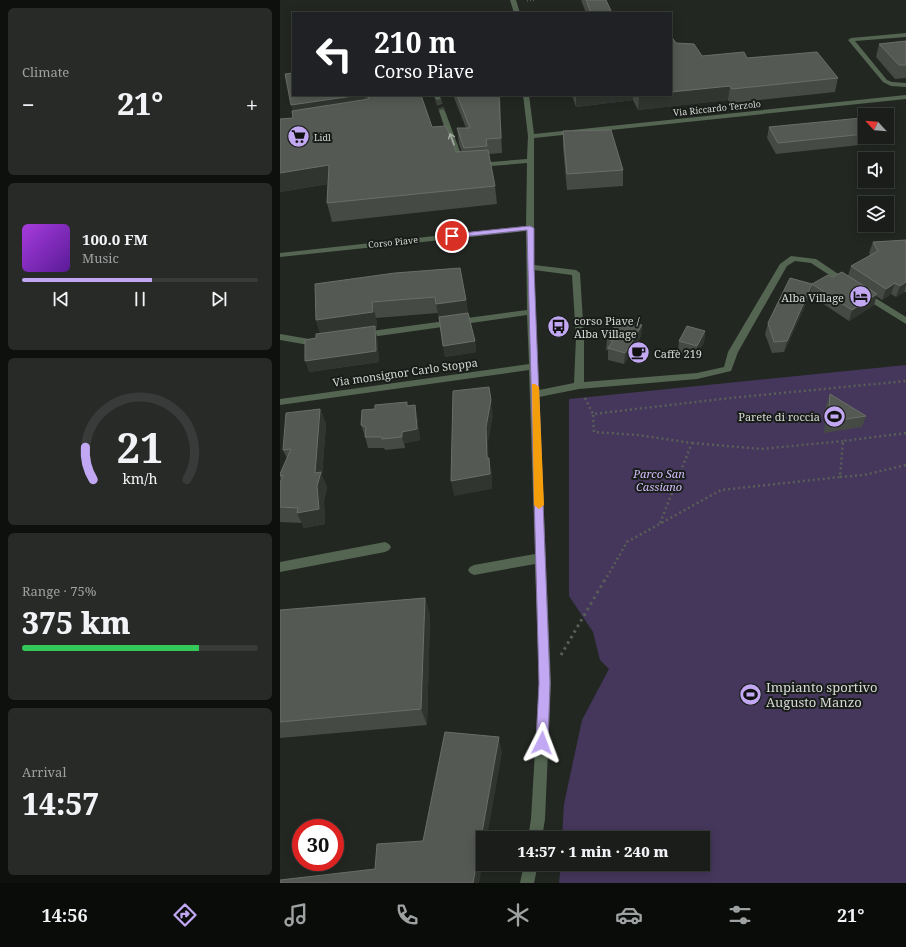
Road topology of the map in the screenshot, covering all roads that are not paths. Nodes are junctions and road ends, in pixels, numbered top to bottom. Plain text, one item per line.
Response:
1 (514, 0) edge
2 (517, 12) edge
3 (906, 35) edge
4 (906, 85) edge
5 (526, 96) edge
6 (906, 97) edge
7 (442, 110) tunnel mouth
8 (531, 136) junction
9 (530, 161) junction
10 (530, 228) junction
11 (280, 254) edge
12 (530, 267) junction
13 (532, 312) junction
14 (906, 321) edge
15 (356, 336) edge
16 (280, 337) edge
17 (325, 340) edge
18 (534, 366) junction
19 (579, 386) junction
20 (535, 394) junction
21 (280, 402) edge
22 (385, 547) dead end
23 (541, 558) junction
24 (280, 567) edge
25 (474, 570) dead end
26 (536, 831) edge
27 (530, 871) edge
28 (527, 883) edge

1 - 2 street
3 - 4 street
5 - 8 street
6 - 8 street, Via Riccardo Terzolo
9 -> 7 street
8 - 9 street
9 - 10 street
10 - 11 street, Corso Piave
10 - 12 street
12 - 13 street
12 - 19 street
13 - 15 street
13 - 18 street
14 - 19 street
16 - 17 street
18 - 20 street
18 - 21 street, Via monsignor Carlo Stoppa
19 - 20 street
20 - 23 street
22 - 24 street
23 - 25 street
23 - 26 street
27 - 28 street

